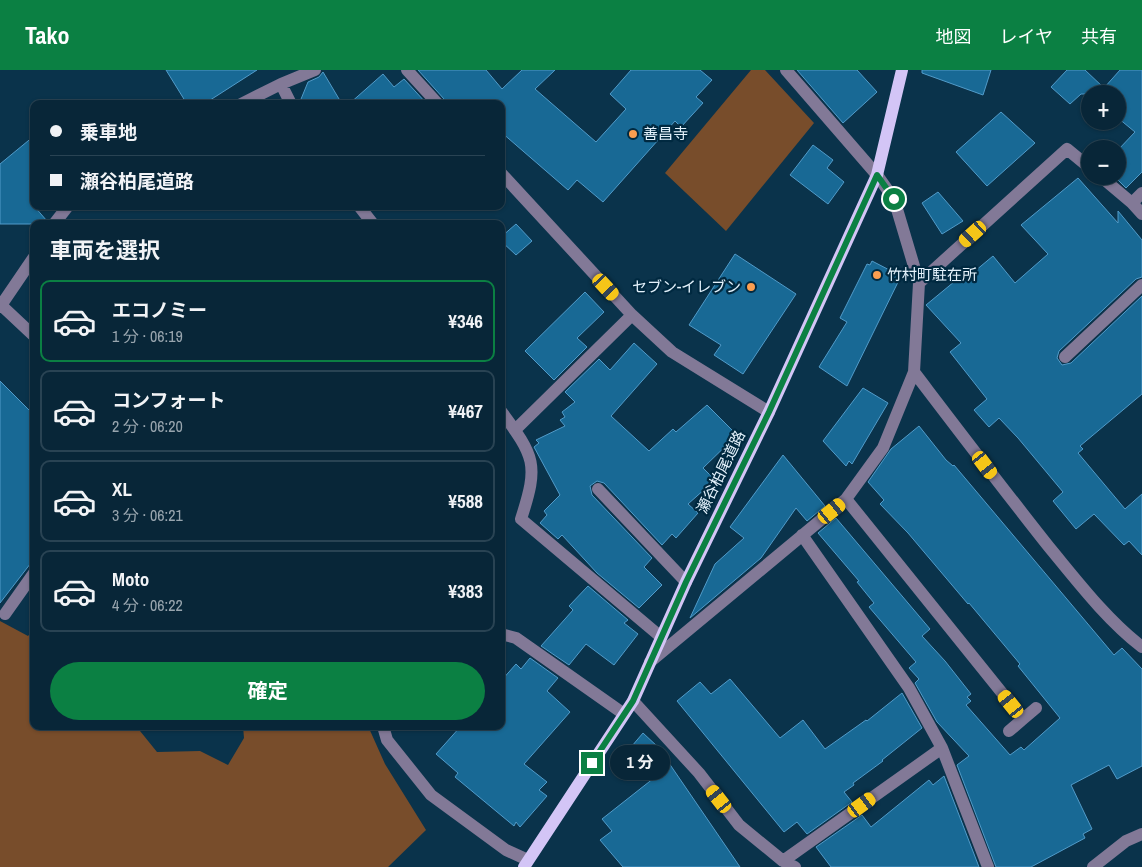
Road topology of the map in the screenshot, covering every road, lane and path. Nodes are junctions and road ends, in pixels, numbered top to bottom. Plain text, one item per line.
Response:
1 (315, 70) edge
2 (407, 70) edge
3 (786, 70) edge
4 (902, 70) edge
5 (281, 84) junction
6 (250, 100) edge
7 (289, 100) edge
8 (434, 100) edge
9 (1081, 161) edge
10 (877, 175) junction
11 (505, 177) edge
12 (1111, 185) edge
13 (1142, 193) edge
14 (1132, 203) junction
15 (65, 210) edge
16 (362, 210) edge
17 (1142, 214) edge
18 (57, 220) edge
19 (370, 220) edge
20 (30, 263) edge
21 (919, 283) junction
22 (1142, 286) edge
23 (1, 306) edge
24 (632, 315) junction
25 (30, 332) edge
26 (1065, 357) dead end
27 (914, 372) junction
28 (769, 412) junction
29 (505, 416) edge
30 (515, 430) junction
31 (598, 489) dead end
32 (846, 499) junction
33 (802, 535) junction
34 (30, 579) edge
35 (686, 582) junction
36 (5, 614) dead end
37 (505, 634) edge
38 (661, 638) junction
39 (1142, 647) edge
40 (650, 662) junction
41 (633, 701) junction
42 (1036, 708) dead end
43 (624, 714) junction
44 (1023, 719) junction
45 (384, 730) edge
46 (1009, 731) dead end
47 (942, 748) junction
48 (1142, 834) edge
49 (783, 861) junction
50 (526, 863) edge
51 (795, 867) edge
52 (988, 867) edge
53 (1093, 867) edge

1 - 5 street
2 - 8 street
3 - 10 street
4 - 10 main road, 瀬谷柏尾道路
5 - 6 street
5 - 7 street
9 - 21 street
10 - 21 street
10 - 28 main road, 瀬谷柏尾道路
11 - 24 street
12 - 14 street
13 - 14 street
14 - 17 street
15 - 18 street
16 - 19 street
20 - 23 street
21 - 27 street
22 - 26 street
23 - 25 street
24 - 28 street
24 - 30 street
27 - 32 street
27 - 39 street
28 - 35 main road, 瀬谷柏尾道路
29 - 30 street
30 - 38 street
31 - 35 street
32 - 33 street
32 - 44 street
33 - 40 street
33 - 47 street
34 - 36 street
35 - 38 main road, 瀬谷柏尾道路
37 - 43 street
38 - 40 main road, 瀬谷柏尾道路
40 - 41 main road, 瀬谷柏尾道路
41 - 43 main road, 瀬谷柏尾道路
41 - 49 street
42 - 44 street
43 - 50 main road, 瀬谷柏尾道路
44 - 46 street
45 - 50 street
47 - 49 street
47 - 52 street
48 - 53 street
49 - 51 street

